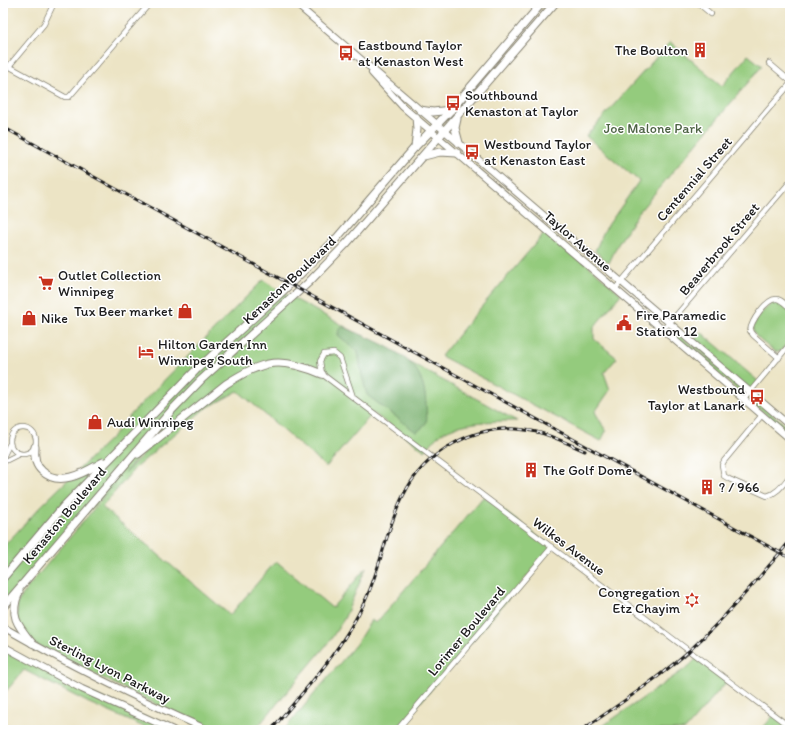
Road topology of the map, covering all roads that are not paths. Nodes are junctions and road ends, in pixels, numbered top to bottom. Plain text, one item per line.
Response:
1 (54, 3) edge
2 (150, 3) edge
3 (295, 3) edge
4 (542, 3) edge
5 (556, 3) edge
6 (698, 3) edge
7 (711, 14) dead end
8 (356, 55) junction
9 (3, 63) edge
10 (769, 63) dead end
11 (9, 66) junction
12 (790, 81) edge
13 (790, 84) edge
14 (420, 110) junction
15 (451, 110) junction
16 (416, 117) junction
17 (458, 117) junction
18 (437, 125) junction
19 (431, 131) junction
20 (445, 132) junction
21 (439, 138) junction
22 (458, 143) junction
23 (415, 147) junction
24 (457, 154) junction
25 (423, 156) junction
26 (790, 182) edge
27 (621, 282) junction
28 (615, 289) junction
29 (790, 308) edge
30 (670, 323) junction
31 (663, 329) junction
32 (790, 344) edge
33 (779, 358) junction
34 (322, 374) junction
35 (749, 392) junction
36 (353, 397) junction
37 (744, 399) junction
38 (762, 415) junction
39 (790, 426) edge
40 (790, 439) edge
41 (9, 445) junction
42 (35, 447) junction
43 (19, 454) junction
44 (3, 457) edge
45 (110, 458) junction
46 (3, 462) edge
47 (116, 474) junction
48 (790, 476) edge
49 (552, 547) junction
50 (3, 578) edge
51 (22, 585) junction
52 (3, 607) edge
53 (3, 626) edge
54 (32, 643) junction
55 (4, 647) edge
56 (790, 727) edge
57 (173, 730) edge
58 (208, 730) edge
59 (397, 730) edge

1 - 11 street
2 - 11 street
3 - 8 main road, Taylor Avenue
4 - 15 main road, Kenaston Boulevard
5 - 17 main road, Kenaston Boulevard
6 - 7 street
8 - 14 main road, Taylor Avenue
8 - 16 main road, Taylor Avenue
9 - 11 street
10 - 12 street
13 - 27 street, Centennial Street
14 - 15 main road
14 - 18 main road, Taylor Avenue
15 - 18 main road, Kenaston Boulevard
16 - 19 main road, Taylor Avenue
16 - 23 main road
17 - 20 main road, Kenaston Boulevard
17 - 22 main road
18 - 19 main road, Kenaston Boulevard
18 - 20 main road, Taylor Avenue
19 - 21 main road, Taylor Avenue
19 - 23 main road, Kenaston Boulevard
20 - 21 main road, Kenaston Boulevard
20 - 22 main road, Taylor Avenue
21 - 24 main road, Taylor Avenue
21 - 25 main road, Kenaston Boulevard
22 - 27 main road, Taylor Avenue
23 - 45 main road, Kenaston Boulevard
24 - 25 main road
24 - 28 main road, Taylor Avenue
25 - 47 main road, Kenaston Boulevard
26 - 30 street, Beaverbrook Street
27 - 28 street, Centennial Street
27 - 30 main road, Taylor Avenue
28 - 31 main road, Taylor Avenue
29 - 33 street
30 - 31 street, Beaverbrook Street
30 - 35 main road, Taylor Avenue
31 - 37 main road, Taylor Avenue
32 - 33 street
33 - 35 street
34 - 36 street, Wilkes Avenue
34 - 36 street
34 - 47 main road
35 - 37 street
35 - 39 main road, Taylor Avenue
36 - 49 street, Wilkes Avenue
37 - 38 main road, Taylor Avenue
38 - 40 main road, Taylor Avenue
38 - 48 street
41 - 42 street
41 - 43 street
41 - 44 street
42 - 43 street
42 - 45 main road
43 - 46 street
45 - 50 main road, Kenaston Boulevard
47 - 51 main road, Kenaston Boulevard
49 - 56 street, Wilkes Avenue
49 - 59 street, Lorimer Boulevard
51 - 52 main road, Kenaston Boulevard
51 - 54 main road
53 - 54 main road, Sterling Lyon Parkway
54 - 58 main road, Sterling Lyon Parkway
55 - 57 main road, Sterling Lyon Parkway

